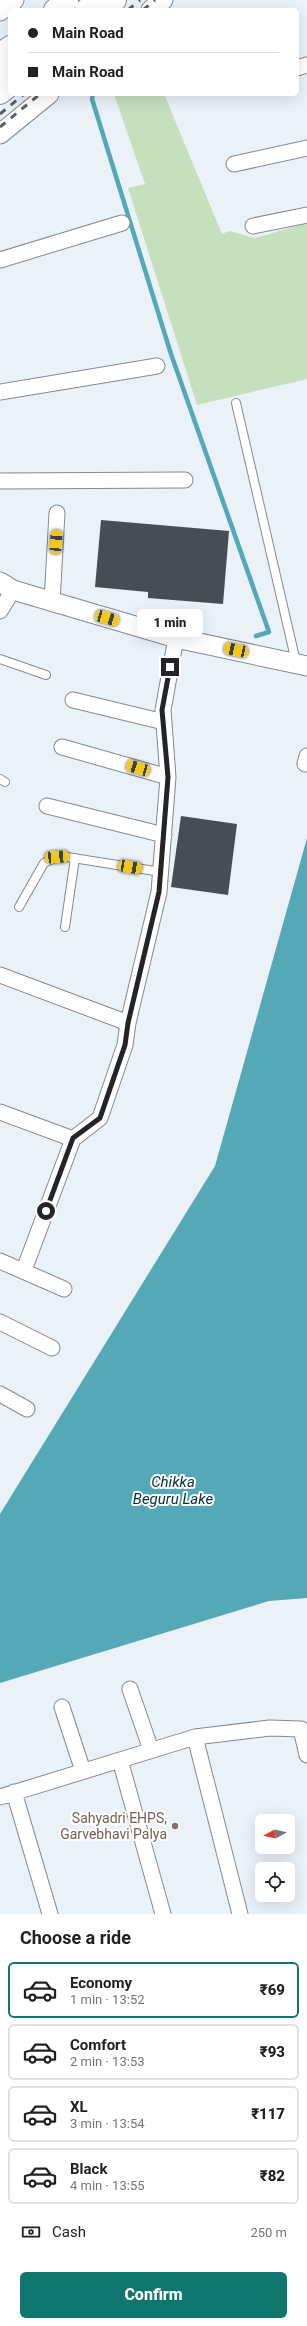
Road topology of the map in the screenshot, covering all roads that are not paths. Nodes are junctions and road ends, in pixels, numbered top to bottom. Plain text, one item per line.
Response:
1 (14, 0) edge
2 (55, 0) edge
3 (67, 0) edge
4 (98, 0) edge
5 (115, 0) edge
6 (164, 0) edge
7 (45, 8) edge
8 (57, 8) edge
9 (88, 8) edge
10 (105, 8) edge
11 (154, 8) edge
12 (0, 11) edge
13 (8, 39) edge
14 (0, 45) edge
15 (8, 49) edge
16 (0, 55) edge
17 (8, 73) edge
18 (0, 80) edge
19 (8, 87) edge
20 (0, 93) edge
21 (47, 96) edge
22 (0, 134) edge
23 (307, 148) edge
24 (234, 164) dead end
25 (307, 215) edge
26 (122, 223) dead end
27 (253, 226) dead end
28 (0, 260) edge
29 (157, 366) dead end
30 (0, 392) edge
31 (236, 403) dead end
32 (0, 480) edge
33 (184, 480) dead end
34 (57, 513) dead end
35 (6, 586) edge
36 (52, 602) junction
37 (0, 611) edge
38 (176, 638) junction
39 (0, 659) edge
40 (301, 664) edge
41 (46, 675) dead end
42 (73, 700) dead end
43 (164, 722) junction
44 (62, 747) dead end
45 (168, 777) junction
46 (47, 806) dead end
47 (164, 835) junction
48 (76, 858) junction
49 (161, 872) junction
50 (19, 907) dead end
51 (65, 927) dead end
52 (0, 975) edge
53 (128, 1023) junction
54 (0, 1112) edge
55 (73, 1138) junction
56 (0, 1261) edge
57 (24, 1270) junction
58 (64, 1289) dead end
59 (0, 1322) edge
60 (52, 1348) dead end
61 (0, 1394) edge
62 (27, 1409) dead end
63 (130, 1688) dead end
64 (62, 1707) dead end
65 (195, 1737) junction
66 (151, 1750) junction
67 (307, 1754) edge
68 (120, 1760) junction
69 (83, 1771) junction
70 (7, 1794) edge
71 (50, 1914) edge
72 (163, 1914) edge
73 (240, 1914) edge

1 - 12 street
2 - 7 highway
3 - 8 highway
4 - 9 highway
5 - 10 highway
6 - 11 street
13 - 14 highway
15 - 16 highway
17 - 18 highway
19 - 20 highway
21 - 22 street
23 - 24 street
25 - 27 street
26 - 28 street
29 - 30 street
31 - 40 lane
32 - 33 street
34 - 36 street
35 - 36 street
35 - 37 street
36 - 38 street
38 - 40 street
38 - 43 street
39 - 41 lane
42 - 43 street
43 - 45 street
44 - 45 street
45 - 47 street
46 - 47 street
47 - 49 street
48 - 49 lane
48 - 50 lane
48 - 51 lane
49 - 53 street
52 - 53 street
53 - 55 street
54 - 55 street
55 - 57 street
56 - 57 street
57 - 58 street
59 - 60 street
61 - 62 street
63 - 66 street
64 - 69 street
65 - 66 street
65 - 67 street
65 - 73 street
66 - 68 street
68 - 69 street
68 - 72 street
69 - 70 street
70 - 71 street

